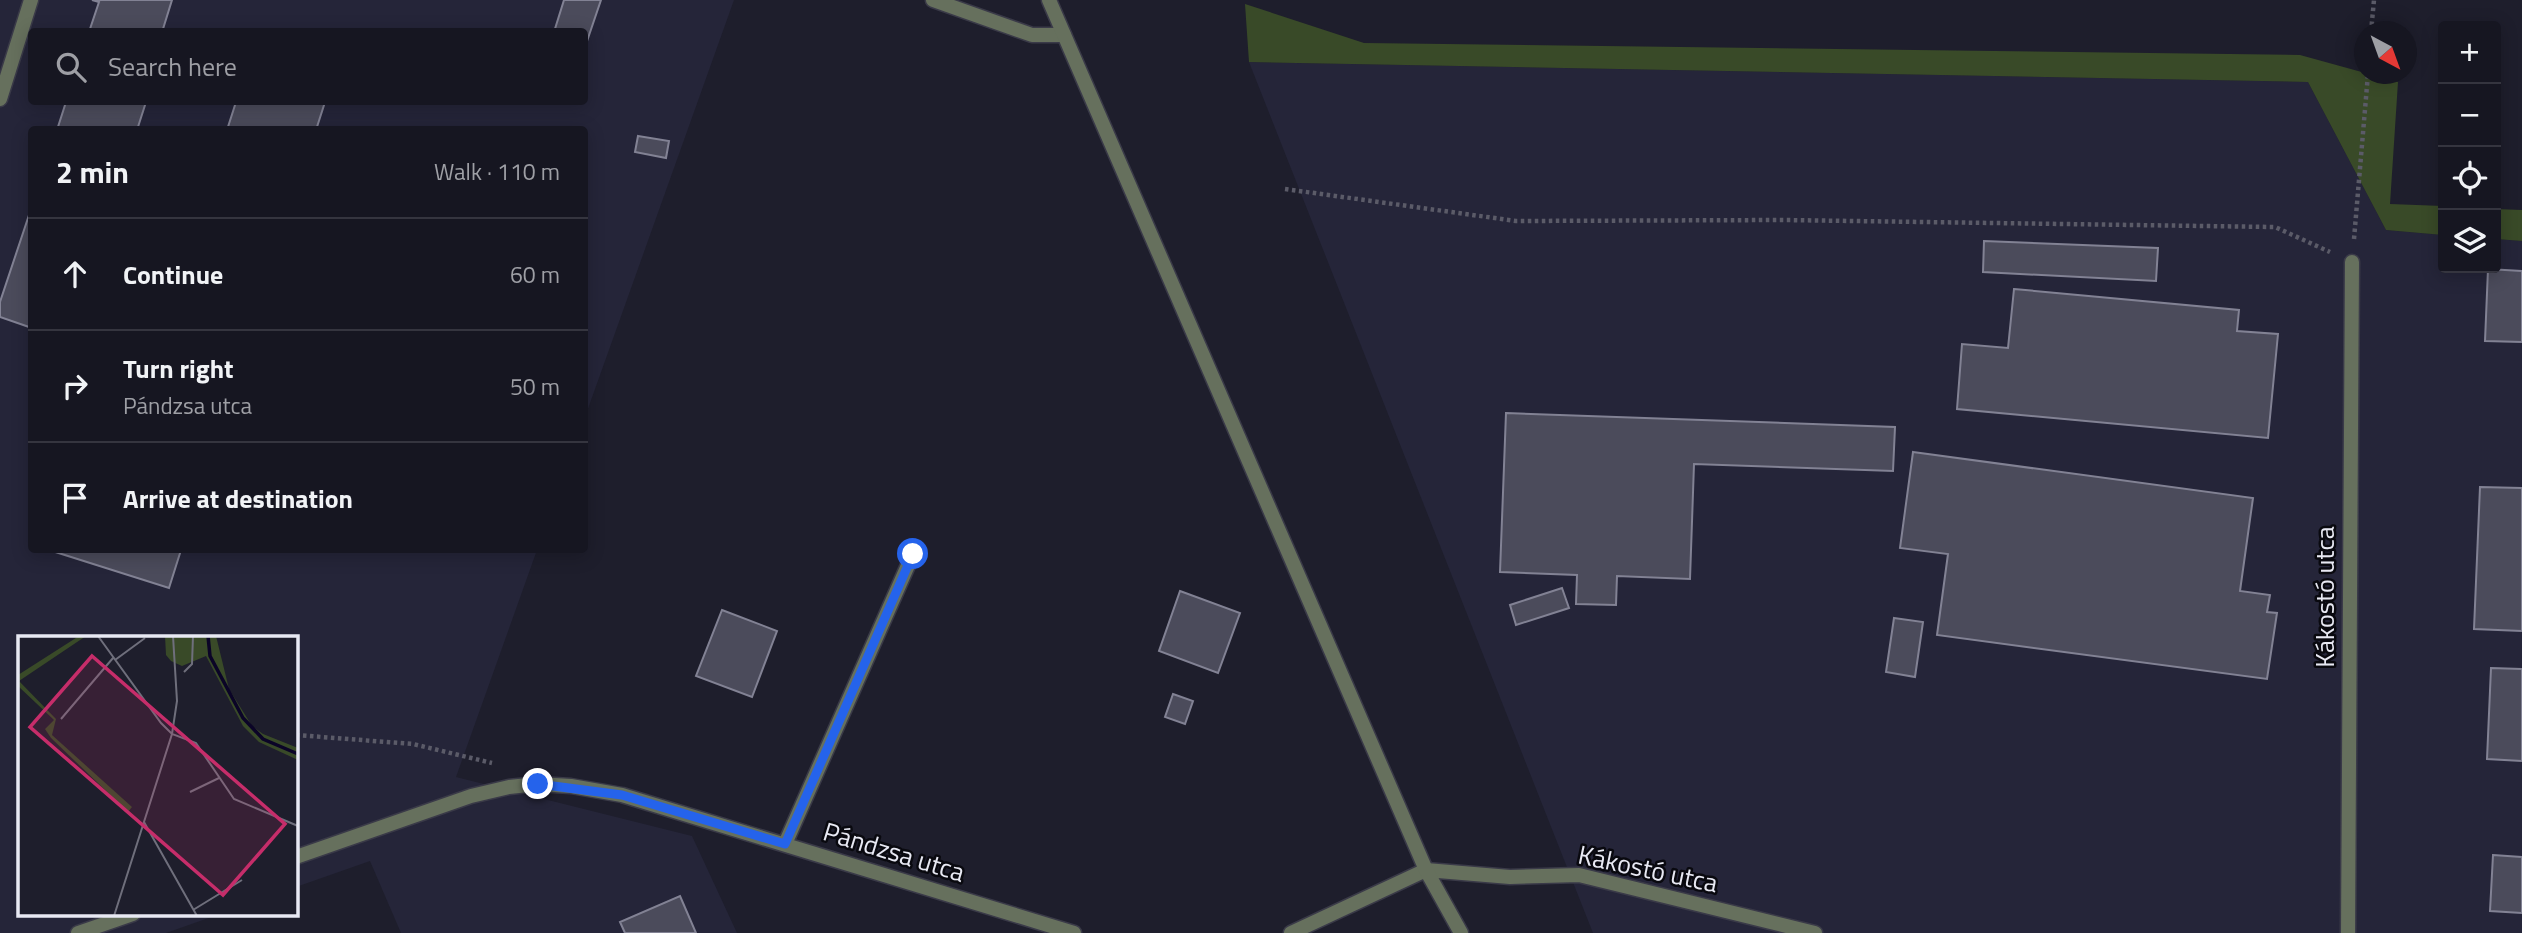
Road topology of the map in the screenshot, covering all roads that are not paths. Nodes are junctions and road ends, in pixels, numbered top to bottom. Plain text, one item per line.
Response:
1 (31, 0) edge
2 (933, 0) edge
3 (1049, 0) edge
4 (1064, 35) junction
5 (0, 99) edge
6 (2352, 262) road end
7 (913, 554) dead end
8 (785, 844) junction
9 (298, 856) edge
10 (1426, 870) junction
11 (127, 916) edge
12 (78, 933) edge
13 (1074, 933) edge
14 (1291, 933) edge
15 (1461, 933) edge
16 (1815, 933) edge
17 (2348, 933) edge

1 - 5 street
2 - 4 street
3 - 4 street
4 - 10 street
6 - 17 street, Kákostó utca
7 - 8 street
8 - 9 street, Pándzsa utca
8 - 13 street, Pándzsa utca
10 - 14 street
10 - 15 street
10 - 16 street, Kákostó utca
11 - 12 street

